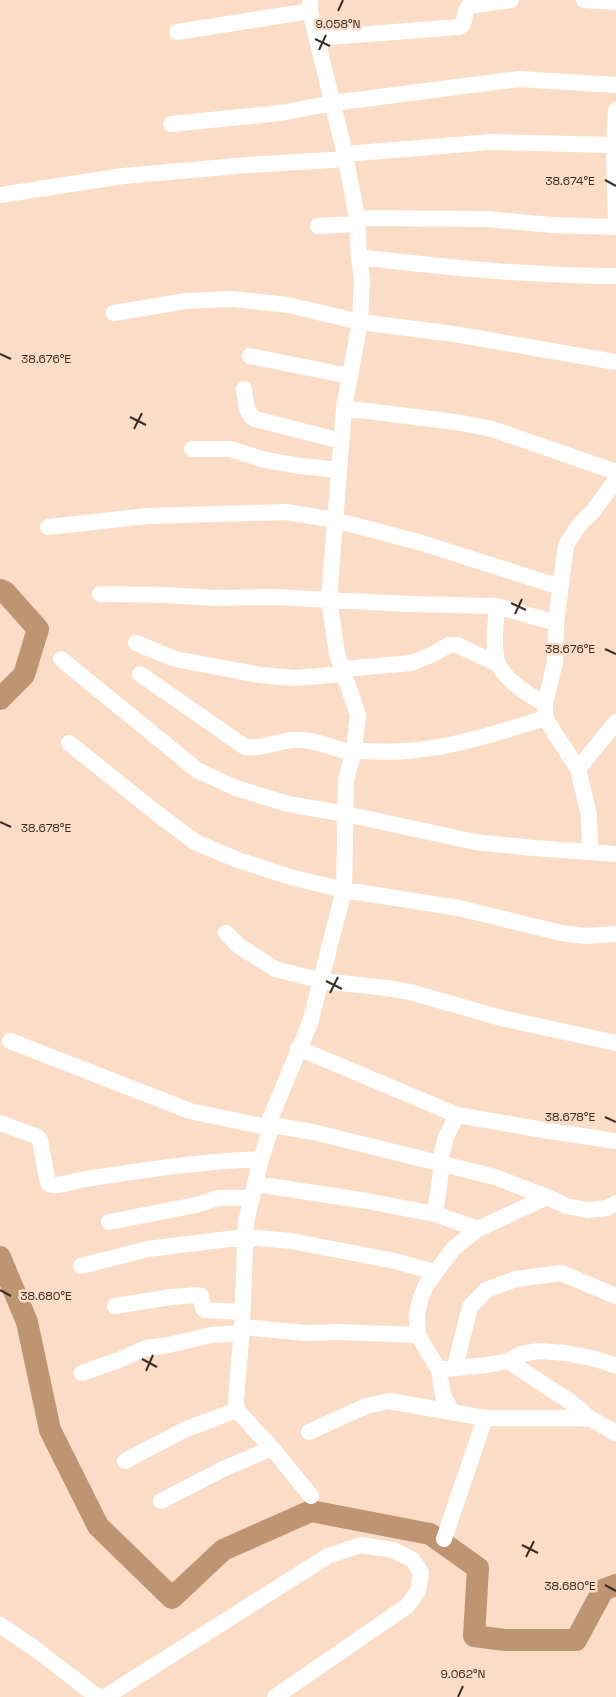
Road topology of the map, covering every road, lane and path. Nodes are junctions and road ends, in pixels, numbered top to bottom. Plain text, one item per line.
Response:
1 (511, 0) edge
2 (584, 0) edge
3 (616, 2) edge
4 (310, 5) edge
5 (177, 32) dead end
6 (317, 38) junction
7 (616, 85) edge
8 (333, 103) junction
9 (616, 110) edge
10 (171, 124) dead end
11 (614, 145) junction
12 (345, 157) junction
13 (0, 195) edge
14 (357, 221) junction
15 (318, 226) dead end
16 (616, 226) edge
17 (359, 257) junction
18 (616, 276) edge
19 (114, 313) dead end
20 (360, 322) junction
21 (250, 356) dead end
22 (616, 362) edge
23 (349, 376) junction
24 (244, 389) dead end
25 (344, 408) junction
26 (341, 441) junction
27 (192, 449) dead end
28 (339, 470) junction
29 (616, 472) edge
30 (616, 480) edge
31 (335, 520) junction
32 (48, 527) dead end
33 (560, 587) junction
34 (100, 594) dead end
35 (329, 599) junction
36 (497, 606) junction
37 (556, 622) junction
38 (136, 643) dead end
39 (61, 659) dead end
40 (498, 664) junction
41 (343, 672) junction
42 (140, 674) dead end
43 (545, 711) junction
44 (616, 722) edge
45 (70, 742) dead end
46 (354, 752) junction
47 (578, 770) junction
48 (346, 814) junction
49 (590, 852) junction
50 (616, 854) edge
51 (344, 890) junction
52 (226, 933) dead end
53 (616, 934) edge
54 (322, 981) junction
55 (10, 1041) dead end
56 (616, 1043) edge
57 (298, 1048) junction
58 (457, 1115) junction
59 (0, 1123) edge
60 (271, 1126) junction
61 (616, 1141) edge
62 (261, 1160) junction
63 (440, 1164) junction
64 (254, 1191) junction
65 (547, 1196) junction
66 (616, 1203) edge
67 (435, 1214) junction
68 (109, 1222) dead end
69 (478, 1230) junction
70 (245, 1237) junction
71 (81, 1266) dead end
72 (434, 1272) junction
73 (616, 1296) edge
74 (115, 1306) dead end
75 (242, 1324) junction
76 (418, 1336) junction
77 (508, 1361) junction
78 (616, 1366) edge
79 (455, 1367) junction
80 (439, 1370) junction
81 (82, 1373) dead end
82 (237, 1410) junction
83 (452, 1412) junction
84 (485, 1418) junction
85 (591, 1420) junction
86 (308, 1432) dead end
87 (616, 1434) edge
88 (272, 1448) junction
89 (125, 1461) dead end
90 (312, 1496) dead end
91 (162, 1501) dead end
92 (444, 1539) dead end
93 (0, 1625) edge
94 (98, 1697) edge
95 (105, 1697) edge
96 (276, 1697) edge

1 - 6 street
2 - 3 street
4 - 5 street
4 - 6 street
6 - 8 street
7 - 8 street
8 - 10 street
8 - 12 street
9 - 11 street
11 - 12 street
11 - 16 street
12 - 13 street
12 - 14 street
14 - 15 street
14 - 16 street
14 - 17 street
17 - 18 street
17 - 20 street
19 - 20 street
20 - 22 street
20 - 23 street
21 - 23 street
23 - 25 street
24 - 26 street
25 - 26 street
25 - 29 street
26 - 28 street
27 - 28 street
28 - 31 street
30 - 33 street
31 - 32 street
31 - 33 street
31 - 35 street
33 - 37 street
34 - 35 street
35 - 36 street
35 - 41 street
36 - 37 street
36 - 40 street
37 - 43 street
38 - 41 street
39 - 48 street
40 - 41 street
40 - 43 street
41 - 46 street
42 - 46 street
43 - 46 street
43 - 47 street
44 - 47 street
45 - 51 street
46 - 48 street
47 - 49 street
48 - 49 street
48 - 51 street
49 - 50 street
51 - 53 street
51 - 54 street
52 - 54 street
54 - 56 street
54 - 57 street
55 - 60 street
57 - 58 street
57 - 60 street
58 - 61 street
58 - 63 street
59 - 62 street
60 - 62 street
60 - 63 street
62 - 64 street
63 - 65 street
63 - 67 street
64 - 67 street
64 - 68 street
64 - 70 street
65 - 66 street
65 - 69 street
67 - 69 street
69 - 72 street
70 - 71 street
70 - 72 street
70 - 75 street
72 - 76 street
73 - 79 street
74 - 75 street
75 - 76 street
75 - 81 street
75 - 82 street
76 - 80 street
77 - 78 street
77 - 79 street
77 - 85 street
79 - 80 street
80 - 83 street
82 - 88 street
82 - 89 street
83 - 84 street
83 - 86 street
84 - 85 street
84 - 92 street
85 - 87 street
88 - 90 street
88 - 91 street
93 - 94 street
95 - 96 street

